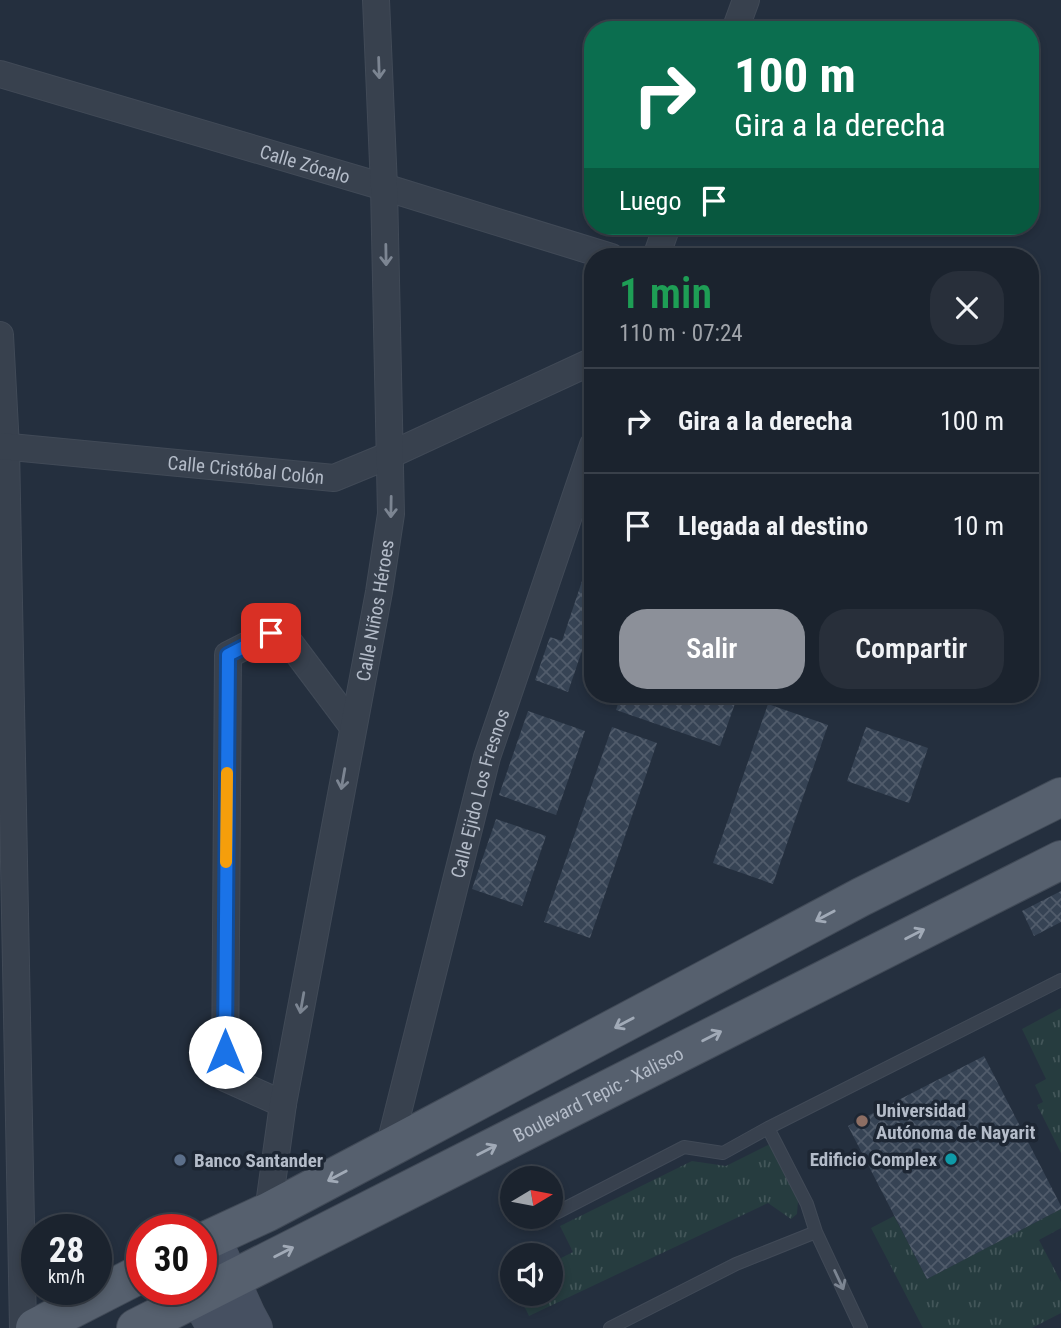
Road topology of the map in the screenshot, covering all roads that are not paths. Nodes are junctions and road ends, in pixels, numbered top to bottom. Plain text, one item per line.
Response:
1 (376, 0) edge
2 (746, 0) edge
3 (738, 21) edge
4 (0, 74) edge
5 (384, 187) junction
6 (584, 249) edge
7 (0, 335) edge
8 (584, 365) edge
9 (3, 447) edge
10 (390, 455) junction
11 (584, 471) edge
12 (353, 727) junction
13 (1061, 785) edge
14 (1061, 797) edge
15 (1061, 860) edge
16 (861, 897) junction
17 (1061, 980) edge
18 (283, 1104) junction
19 (768, 1128) junction
20 (389, 1148) junction
21 (564, 1208) edge
22 (268, 1212) junction
23 (816, 1232) junction
24 (21, 1234) edge
25 (217, 1236) edge
26 (0, 1254) edge
27 (21, 1277) edge
28 (126, 1280) edge
29 (217, 1294) edge
30 (217, 1303) edge
31 (23, 1305) edge
32 (192, 1305) edge
33 (23, 1328) edge
34 (35, 1328) edge
35 (136, 1328) edge
36 (254, 1328) edge
37 (610, 1328) edge
38 (862, 1328) edge

1 -> 5 street, Calle Niños Héroes
2 - 3 street
4 - 5 street, Calle Zócalo
5 - 6 street, Calle Zócalo
5 -> 10 street, Calle Niños Héroes
7 - 9 street
8 - 10 street, Calle Cristóbal Colón
9 - 10 street, Calle Cristóbal Colón
9 - 24 street
10 -> 12 street, Calle Niños Héroes
11 - 20 street, Calle Ejido Los Fresnos
12 -> 18 street, Calle Niños Héroes
12 - 18 street
13 - 16 lane
14 - 16 main road
29 -> 15 main road, Boulevard Tepic - Xalisco
16 -> 20 main road
17 - 19 lane
18 - 22 street, Calle Niños Héroes
19 - 21 lane
19 - 23 lane
20 -> 22 main road
22 - 25 main road
23 - 37 lane
23 -> 38 lane
26 - 27 street
28 - 34 main road
30 - 36 main road
31 - 33 street
32 - 35 main road, Boulevard Tepic - Xalisco

